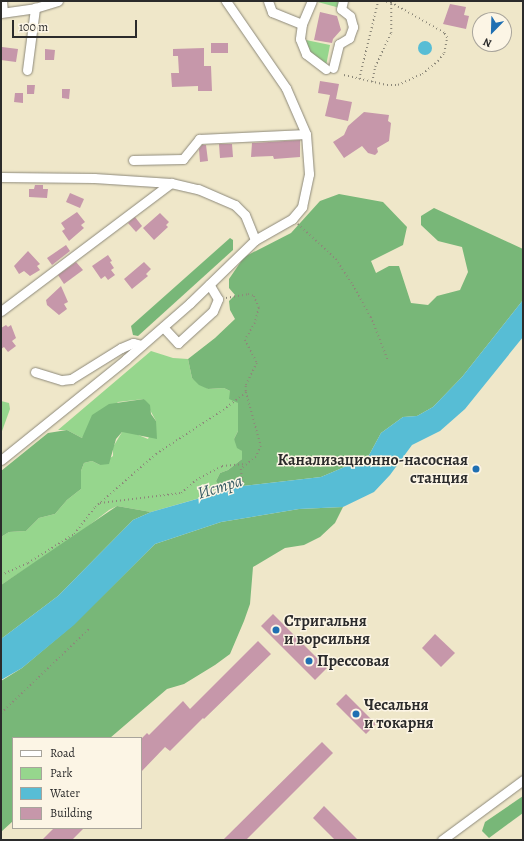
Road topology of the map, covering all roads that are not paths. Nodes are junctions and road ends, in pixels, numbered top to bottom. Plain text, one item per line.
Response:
1 (2, 1) edge
2 (58, 1) edge
3 (226, 1) edge
4 (268, 1) edge
5 (312, 1) edge
6 (343, 1) edge
7 (35, 8) junction
8 (2, 13) edge
9 (302, 24) junction
10 (27, 70) dead end
11 (306, 134) junction
12 (133, 160) dead end
13 (1, 176) edge
14 (171, 183) junction
15 (254, 240) junction
16 (209, 284) junction
17 (5, 303) edge
18 (1, 310) edge
19 (163, 326) junction
20 (142, 345) junction
21 (35, 372) dead end
22 (1, 460) edge
23 (523, 780) edge
24 (442, 840) edge

1 - 8 street
2 - 7 street
3 - 11 street
4 - 9 street
5 - 9 street
6 - 9 street
7 - 8 street
7 - 10 street
11 - 12 street
11 - 15 street
13 - 14 street
14 - 15 street
14 - 17 street
15 - 16 street
16 - 19 street
16 - 19 street
17 - 18 street
19 - 20 street
20 - 21 street
20 - 22 street
23 - 24 street

